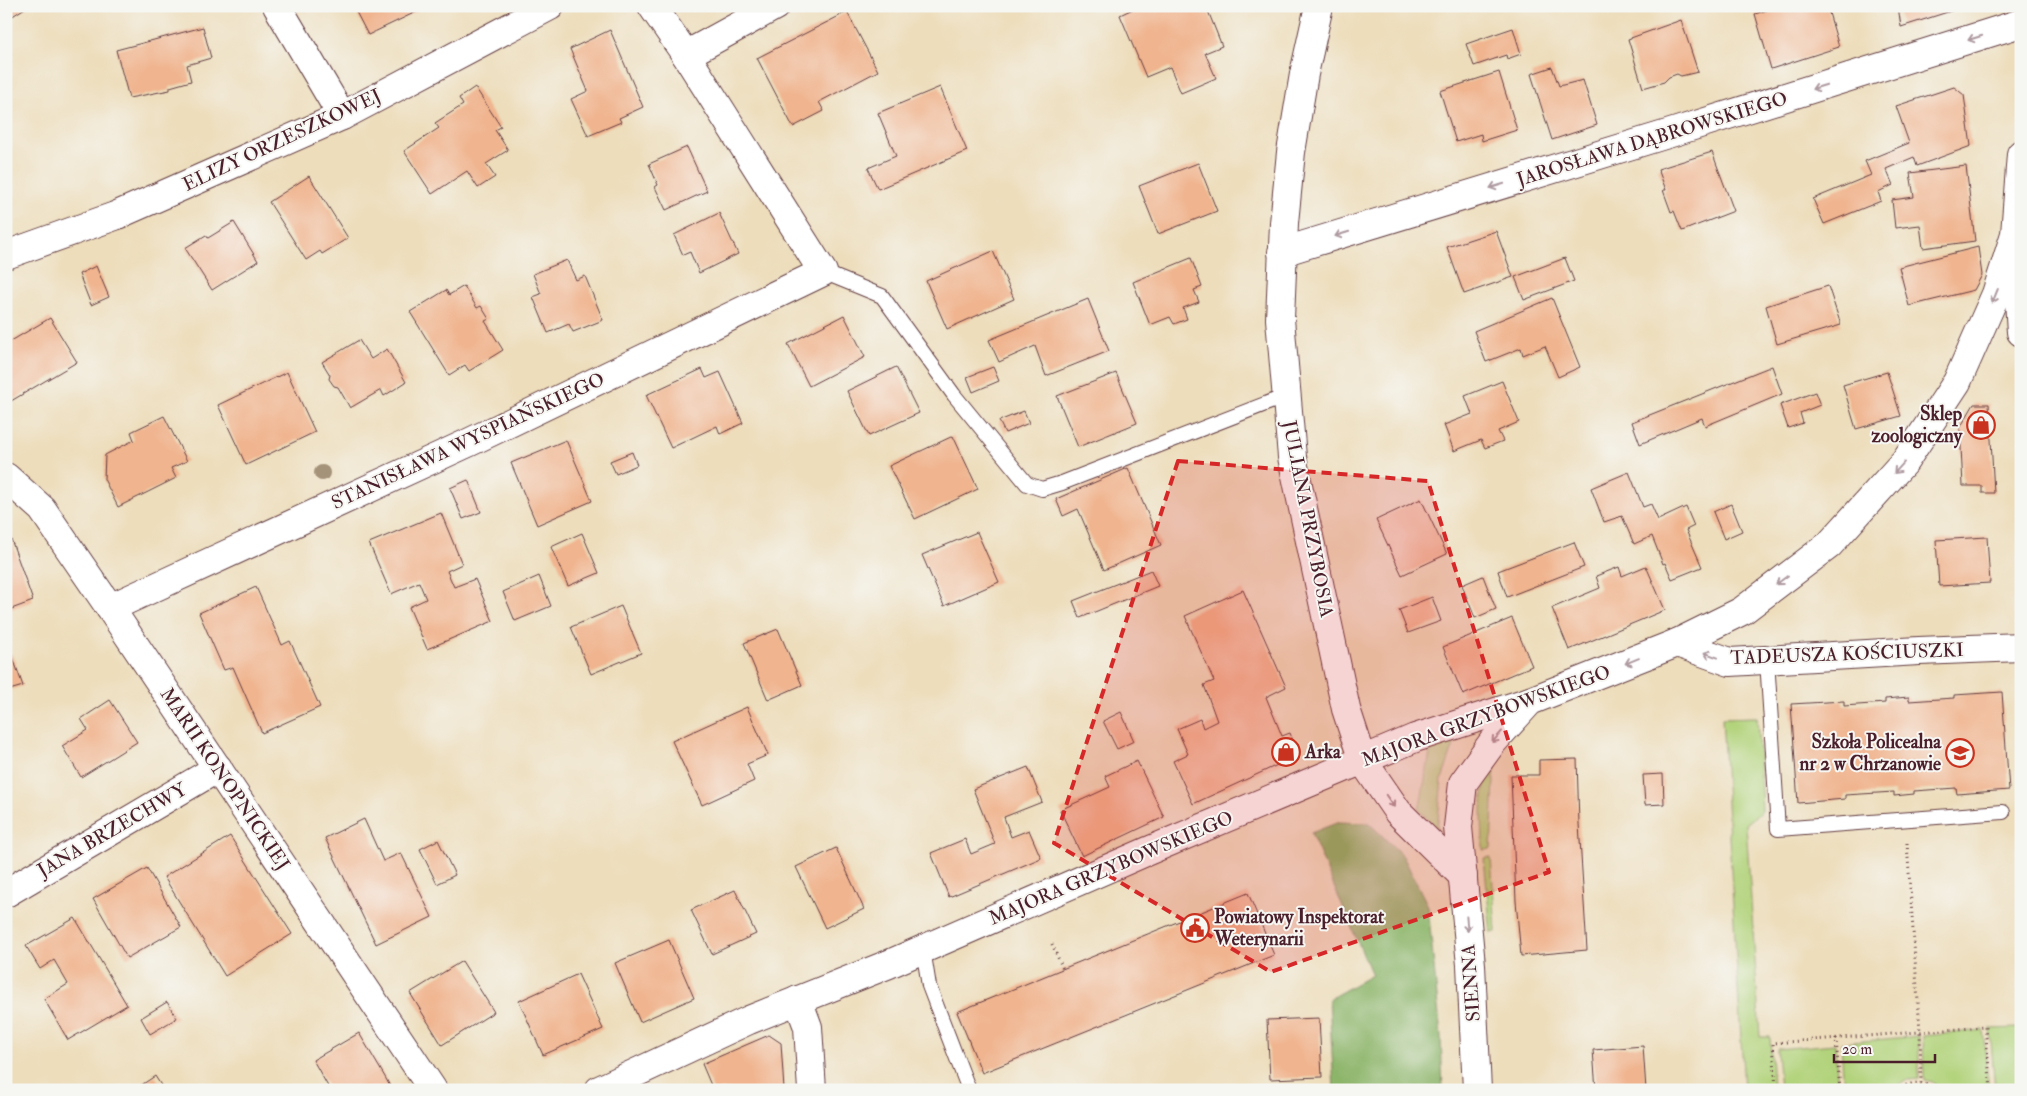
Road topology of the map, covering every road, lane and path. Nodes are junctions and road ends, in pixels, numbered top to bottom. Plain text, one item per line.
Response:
1 (277, 6) edge
2 (550, 6) edge
3 (652, 6) edge
4 (775, 6) edge
5 (1319, 6) edge
6 (2021, 22) edge
7 (686, 55) junction
8 (342, 116) junction
9 (2021, 154) edge
10 (2015, 234) junction
11 (1282, 252) junction
12 (6, 255) edge
13 (824, 272) junction
14 (2021, 332) edge
15 (1286, 396) junction
16 (6, 477) edge
17 (110, 608) junction
18 (1677, 643) junction
19 (2021, 647) edge
20 (1767, 660) junction
21 (1530, 701) junction
22 (1363, 761) junction
23 (218, 768) junction
24 (2003, 812) dead end
25 (1906, 820) junction
26 (1463, 876) junction
27 (6, 893) edge
28 (1052, 944) dead end
29 (923, 949) junction
30 (1064, 969) dead end
31 (798, 1000) junction
32 (1920, 1031) junction
33 (1836, 1038) junction
34 (1921, 1083) junction
35 (433, 1090) edge
36 (599, 1090) edge
37 (812, 1090) edge
38 (969, 1090) edge
39 (1477, 1090) edge
40 (1776, 1090) edge
41 (1840, 1090) edge
42 (1897, 1090) edge
43 (1938, 1090) edge
44 (1991, 1090) edge

1 - 8 street
2 - 8 street, ELIZY ORZESZKOWEJ
3 - 7 street
4 - 7 street
5 - 11 street, JULIANA PRZYBOSIA
6 -> 11 street, JAROSŁAWA DĄBROWSKIEGO
7 - 13 street
8 - 12 street, ELIZY ORZESZKOWEJ
9 - 10 street
10 - 14 street
10 -> 18 street, MAJORA GRZYBOWSKIEGO
11 - 15 street, JULIANA PRZYBOSIA
13 - 15 lane
13 - 17 street, STANISŁAWA WYSPIAŃSKIEGO
15 - 22 street, JULIANA PRZYBOSIA
16 - 17 street, MARII KONOPNICKIEJ
17 - 23 street, MARII KONOPNICKIEJ
20 -> 18 street, TADEUSZA KOŚCIUSZKI
18 -> 21 street, MAJORA GRZYBOWSKIEGO
19 - 20 street, TADEUSZA KOŚCIUSZKI
20 - 25 lane
21 - 22 street, MAJORA GRZYBOWSKIEGO
21 -> 26 street, SIENNA
22 -> 26 street
22 - 29 street, MAJORA GRZYBOWSKIEGO
23 - 27 street, JANA BRZECHWY
23 - 35 street, MARII KONOPNICKIEJ
24 - 25 lane
25 - 32 path
26 -> 39 street, SIENNA
28 - 30 path
29 - 31 street, MAJORA GRZYBOWSKIEGO
29 - 38 lane
31 - 36 street, MAJORA GRZYBOWSKIEGO
31 - 37 street
32 - 33 path
32 - 34 path
32 - 44 path
33 - 40 path
33 - 41 path
34 - 42 path
34 - 43 path

